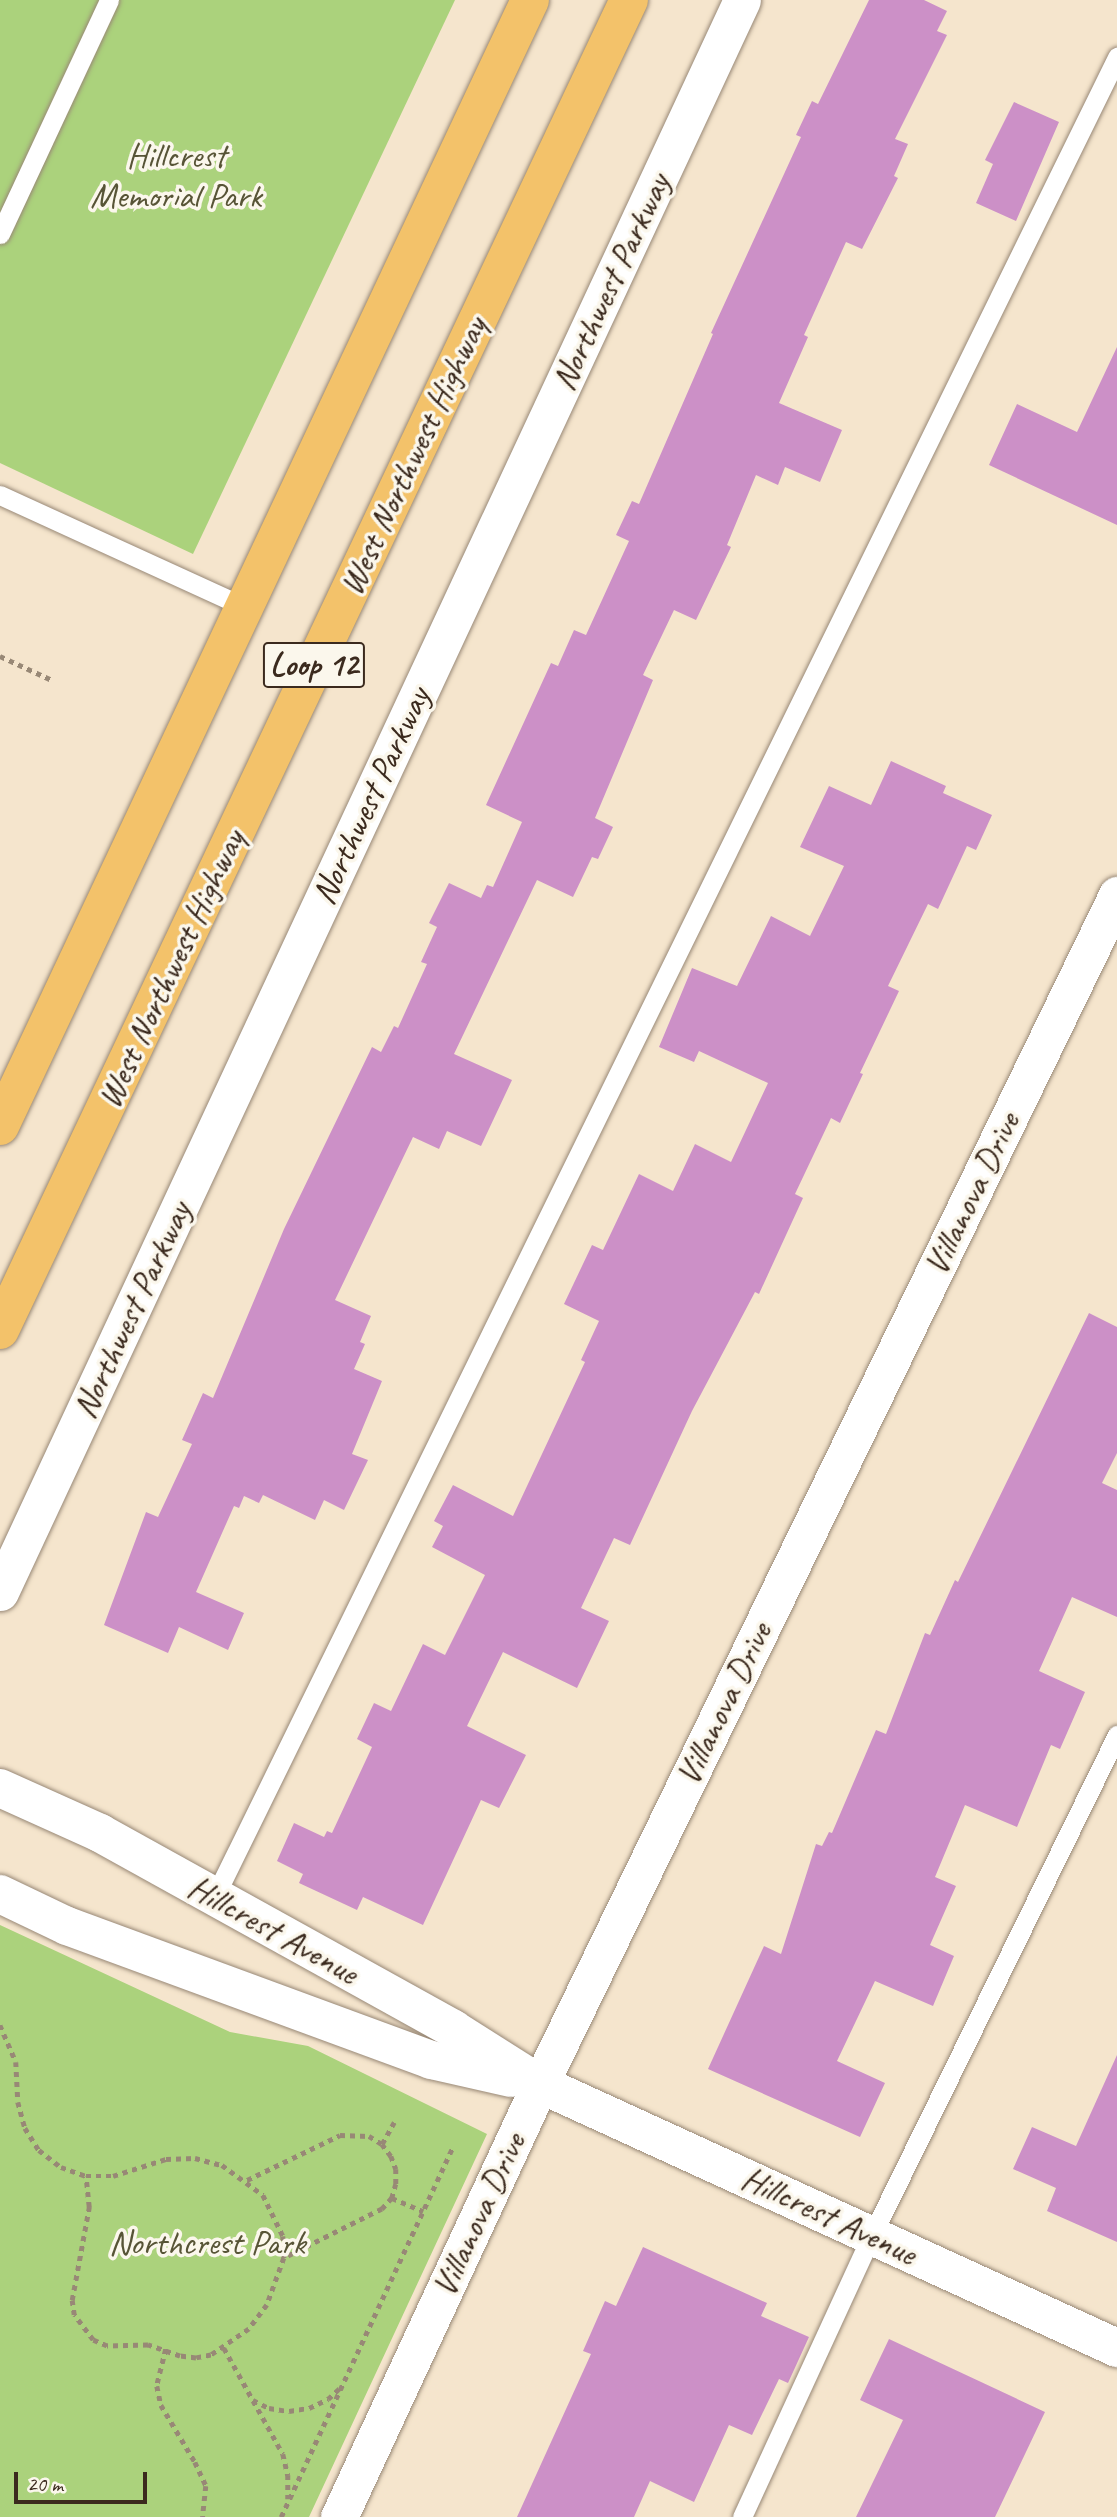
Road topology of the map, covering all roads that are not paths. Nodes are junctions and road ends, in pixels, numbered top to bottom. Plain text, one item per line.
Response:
1 (109, 0) edge
2 (530, 0) edge
3 (629, 0) edge
4 (742, 0) edge
5 (1117, 57) edge
6 (0, 234) edge
7 (0, 495) edge
8 (245, 607) junction
9 (1117, 895) edge
10 (0, 1126) edge
11 (0, 1330) edge
12 (0, 1592) edge
13 (1117, 1735) edge
14 (0, 1788) edge
15 (0, 1894) edge
16 (214, 1898) junction
17 (540, 2084) junction
18 (872, 2235) junction
19 (1117, 2348) edge
20 (339, 2517) edge
21 (742, 2517) edge

1 - 6 lane
2 - 8 main road, Loop 12
3 - 11 main road, West Northwest Highway / Loop 12
4 - 12 street, Northwest Parkway
5 - 16 lane
7 - 8 lane
8 - 10 main road, Loop 12
9 - 17 street, Villanova Drive
13 - 18 lane
14 - 16 street, Hillcrest Avenue
15 - 17 street, Hillcrest Avenue
16 - 17 street, Hillcrest Avenue
17 - 18 street, Hillcrest Avenue
17 - 20 street, Villanova Drive
18 - 19 street, Hillcrest Avenue
18 - 21 lane

